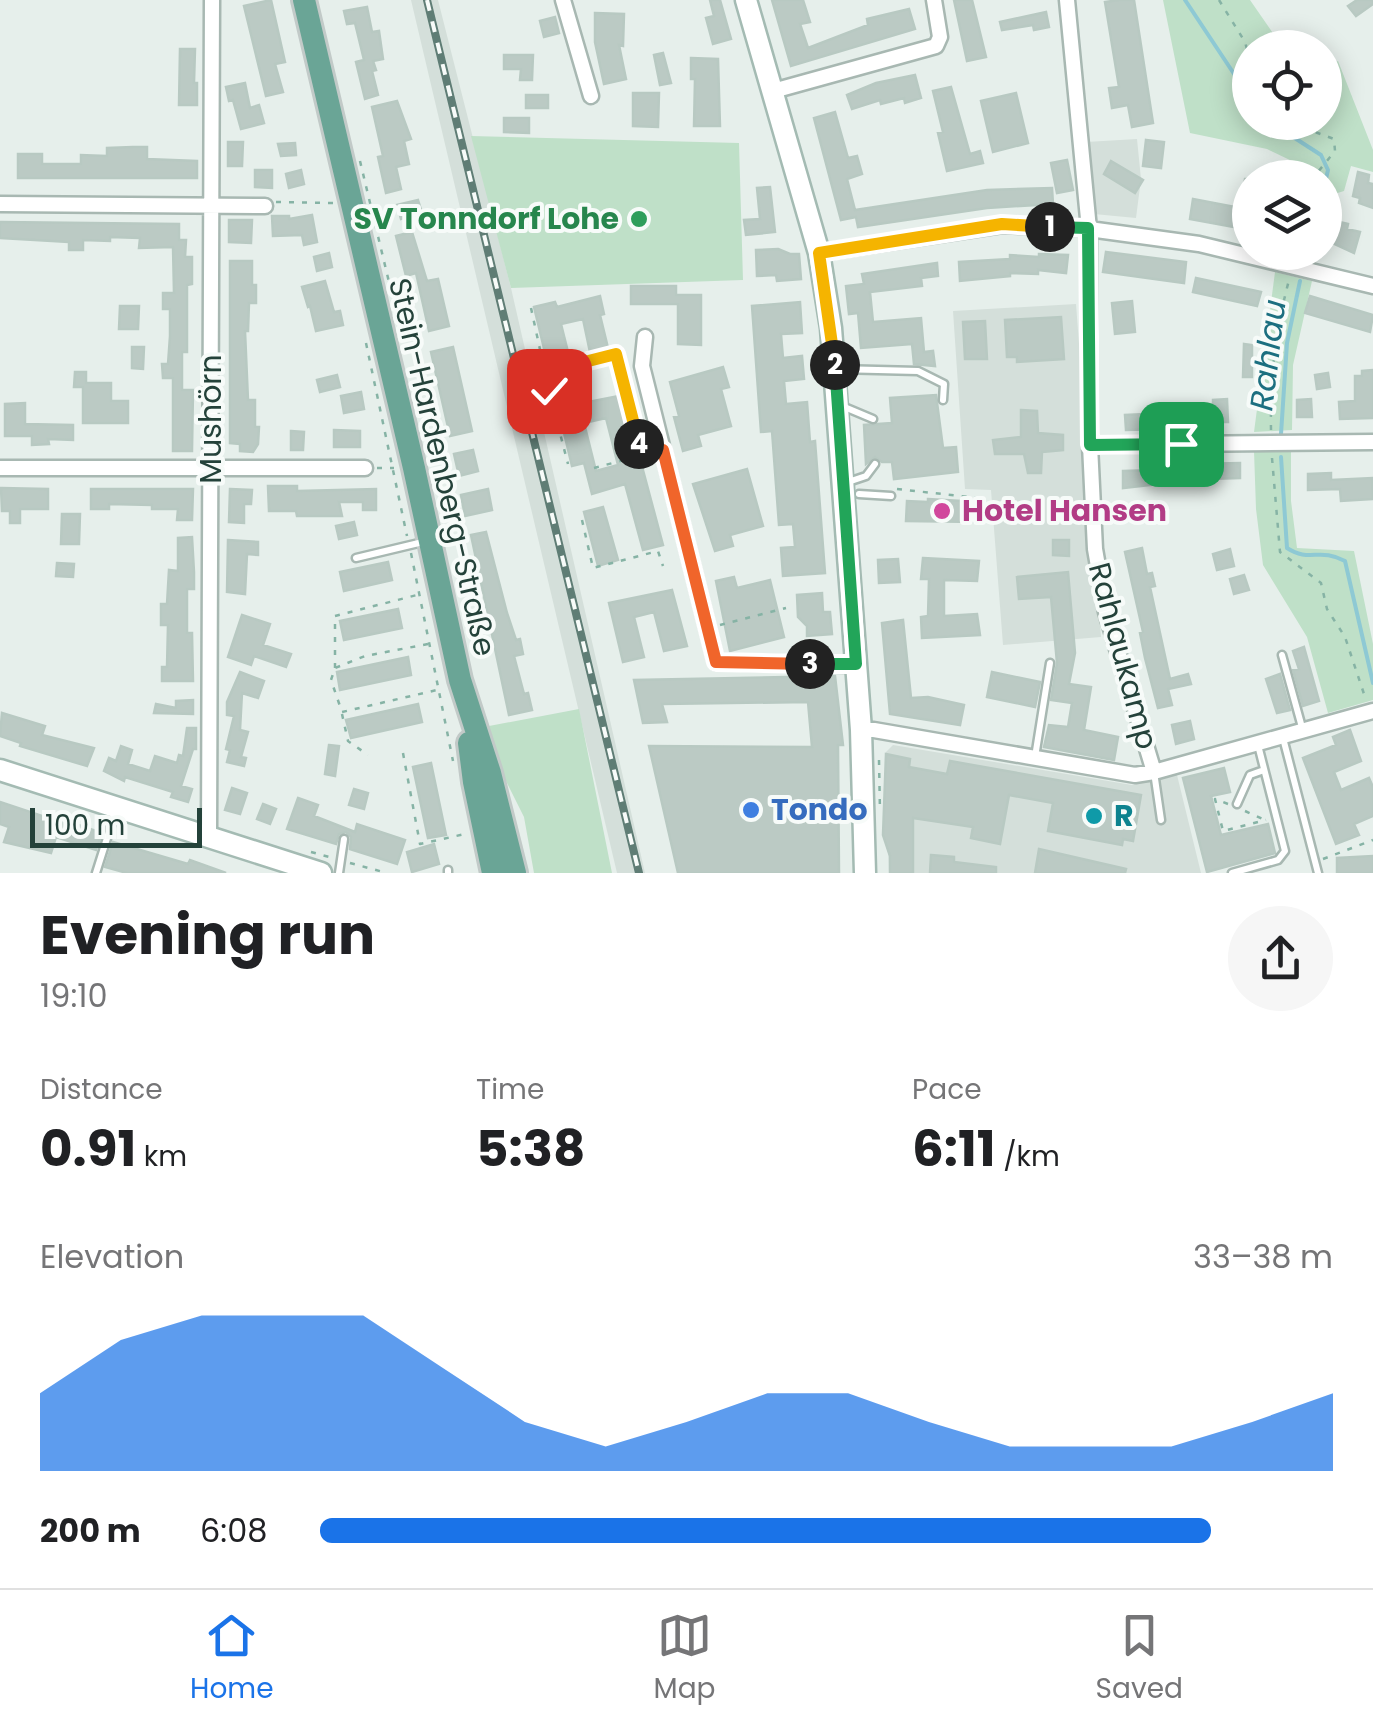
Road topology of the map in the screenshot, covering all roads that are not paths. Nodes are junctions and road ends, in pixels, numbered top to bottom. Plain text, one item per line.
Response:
1 (212, 0) edge
2 (304, 0) edge
3 (564, 0) edge
4 (746, 0) edge
5 (934, 0) edge
6 (1067, 0) edge
7 (773, 91) junction
8 (591, 96) dead end
9 (0, 204) edge
10 (212, 205) junction
11 (265, 206) road end
12 (1088, 228) junction
13 (1232, 250) edge
14 (819, 253) junction
15 (1314, 270) edge
16 (1373, 286) edge
17 (645, 337) dead end
18 (836, 370) junction
19 (943, 400) dead end
20 (838, 405) junction
21 (873, 419) dead end
22 (1373, 442) edge
23 (1090, 445) junction
24 (875, 464) dead end
25 (0, 468) edge
26 (211, 468) junction
27 (366, 468) road end
28 (850, 489) junction
29 (893, 493) road end
30 (420, 543) junction
31 (356, 558) dead end
32 (1282, 655) dead end
33 (1050, 662) dead end
34 (856, 664) junction
35 (1372, 712) edge
36 (468, 714) junction
37 (861, 730) junction
38 (1303, 731) junction
39 (1282, 737) junction
40 (1257, 744) junction
41 (1035, 758) junction
42 (0, 770) edge
43 (1264, 770) junction
44 (1154, 772) junction
45 (1238, 804) dead end
46 (117, 807) junction
47 (1161, 820) dead end
48 (209, 837) junction
49 (344, 839) dead end
50 (96, 873) edge
51 (322, 873) edge
52 (339, 873) edge
53 (493, 873) edge
54 (515, 873) edge
55 (865, 873) edge
56 (1232, 873) edge
57 (1318, 873) edge

1 - 10 street, Mushörn
2 - 30 main road, Stein-Hardenberg-Straße
3 - 8 street
4 - 7 main road
5 - 7 street
6 - 12 street, Rahlaukamp
7 - 14 main road
9 - 10 street
10 - 11 street
10 - 26 street, Mushörn
12 - 13 street
12 - 14 street
12 - 23 street, Rahlaukamp
14 - 18 main road
15 - 16 street
17 - 34 street
18 - 19 lane
18 - 20 main road
20 - 21 lane
20 - 28 main road
22 - 23 street
23 - 44 street, Rahlaukamp
24 - 28 lane
25 - 26 street
26 - 27 street
26 - 48 street, Mushörn
28 - 29 lane
28 - 34 main road
30 - 31 lane
30 - 36 main road, Stein-Hardenberg-Straße
32 - 38 lane
33 - 41 lane
34 - 37 main road
35 - 38 street
36 - 53 main road, Stein-Hardenberg-Straße
36 - 54 main road, Stein-Hardenberg-Straße
37 - 41 street
37 - 55 main road
38 - 39 street
39 - 40 street
39 - 57 lane
40 - 43 lane
40 - 44 street
41 - 44 street
42 - 46 main road
43 - 45 lane
43 - 56 lane
44 - 47 lane
46 - 48 main road
46 - 50 lane
48 - 51 main road
49 - 52 lane

